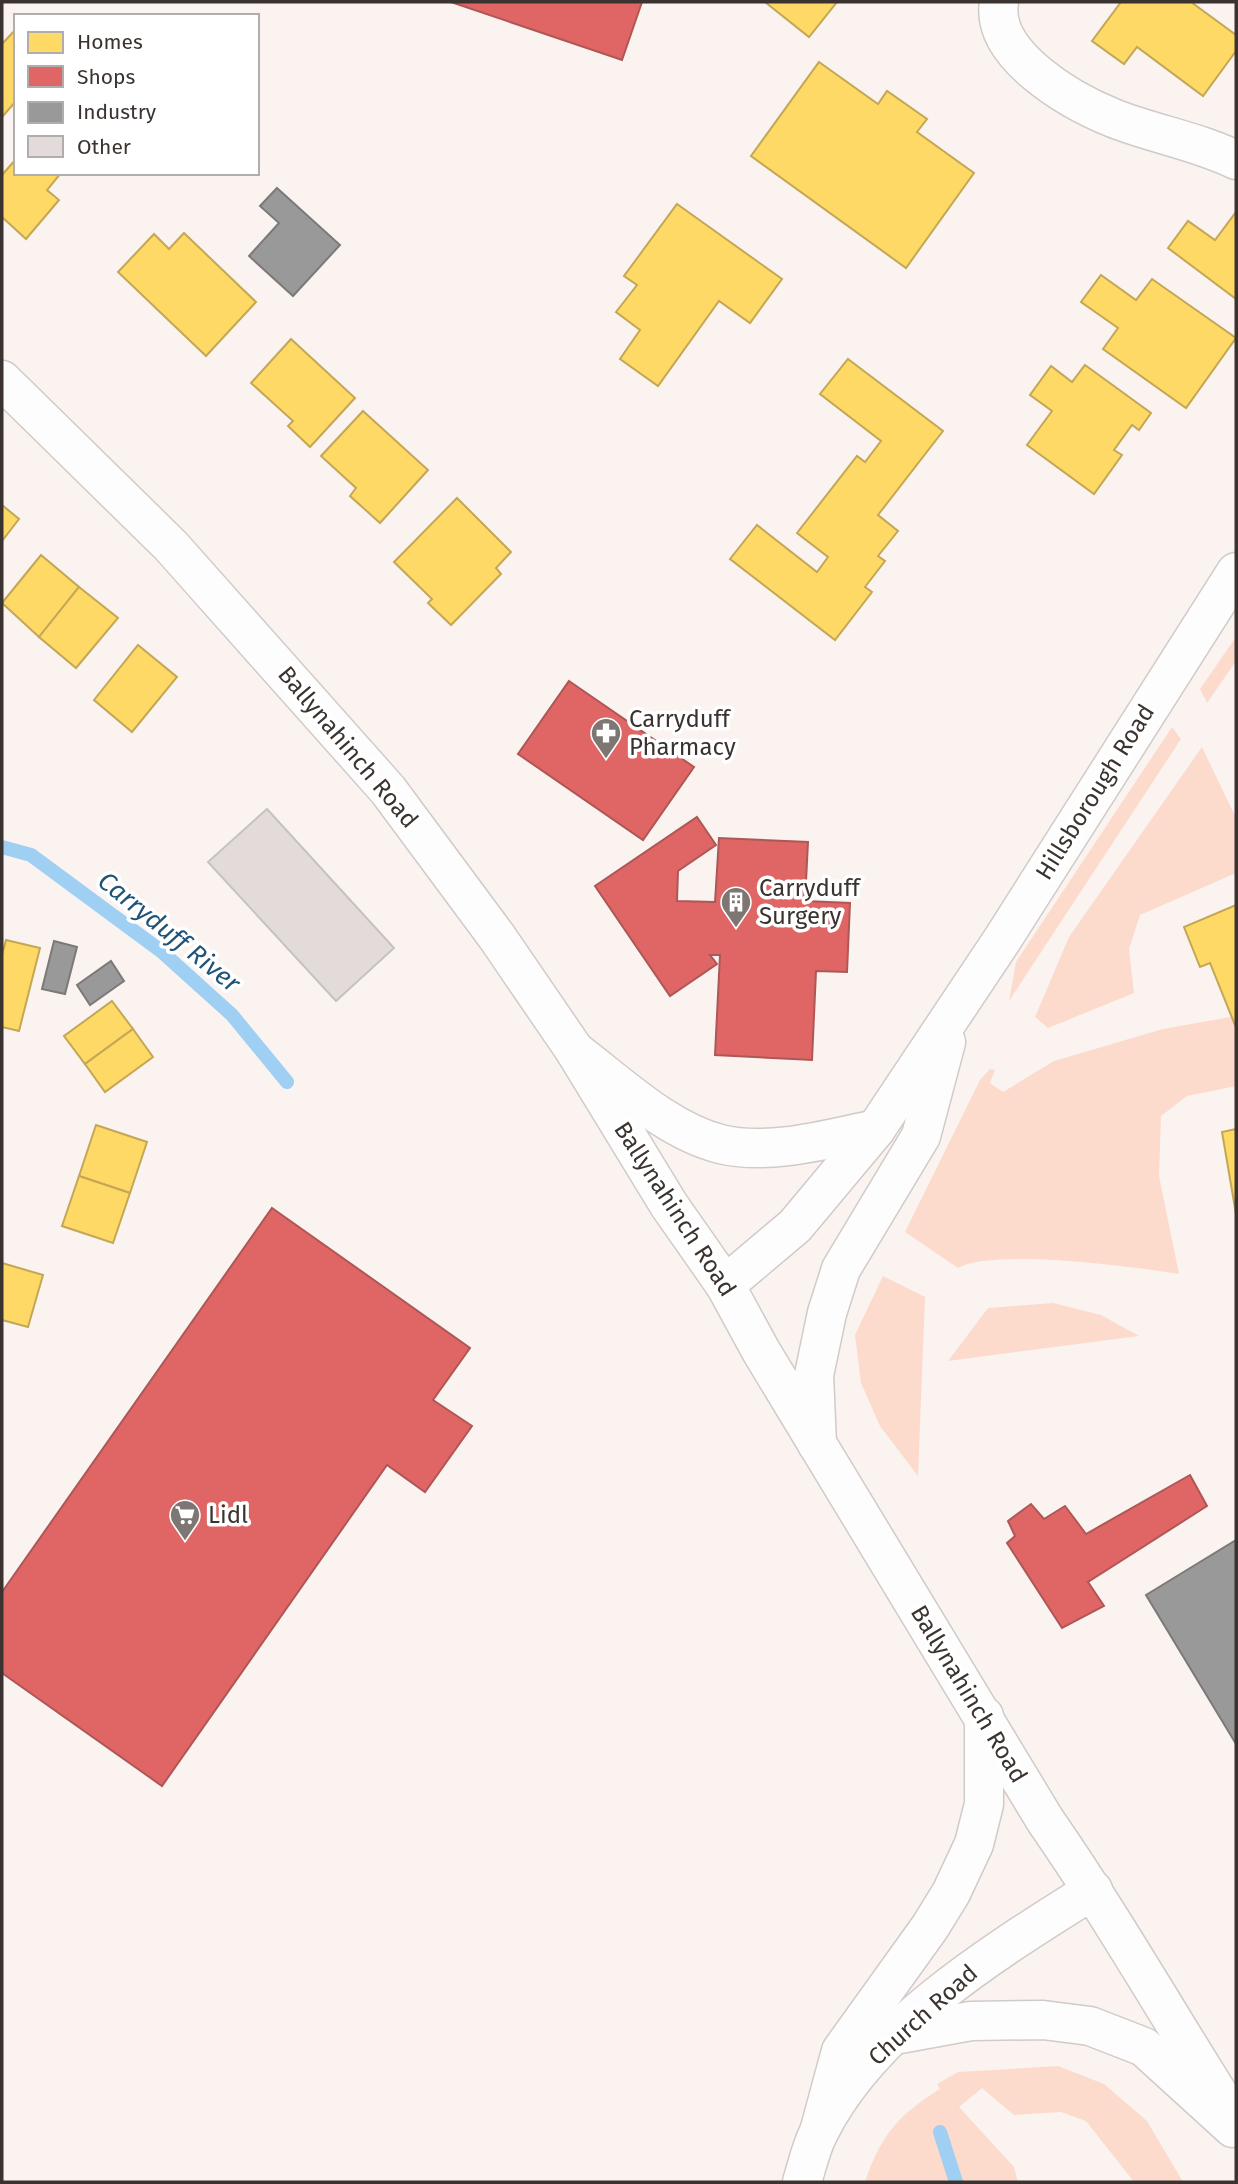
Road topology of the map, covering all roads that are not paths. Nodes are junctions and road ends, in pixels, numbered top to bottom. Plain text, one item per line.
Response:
1 (999, 2) edge
2 (1236, 160) edge
3 (2, 380) edge
4 (1236, 572) edge
5 (953, 1012) junction
6 (575, 1051) junction
7 (876, 1129) junction
8 (726, 1285) junction
9 (817, 1444) junction
10 (984, 1716) junction
11 (1093, 1890) junction
12 (894, 2035) junction
13 (1236, 2122) edge
14 (1236, 2131) edge
15 (819, 2132) junction
16 (802, 2182) edge

1 - 2 main road
3 - 6 main road, Ballynahinch Road
4 - 5 main road, Hillsborough Road
5 - 7 main road, Hillsborough Road
5 - 9 main road, Hillsborough Road
6 - 7 main road
6 - 8 main road, Ballynahinch Road
7 - 8 main road, Hillsborough Road
8 - 9 main road, Ballynahinch Road
9 - 10 main road, Ballynahinch Road
10 - 11 main road, Ballynahinch Road
10 - 15 main road
11 - 12 main road, Church Road
11 - 13 main road, Ballynahinch Road
12 - 14 main road
12 - 15 main road, Church Road
15 - 16 main road, Church Road

